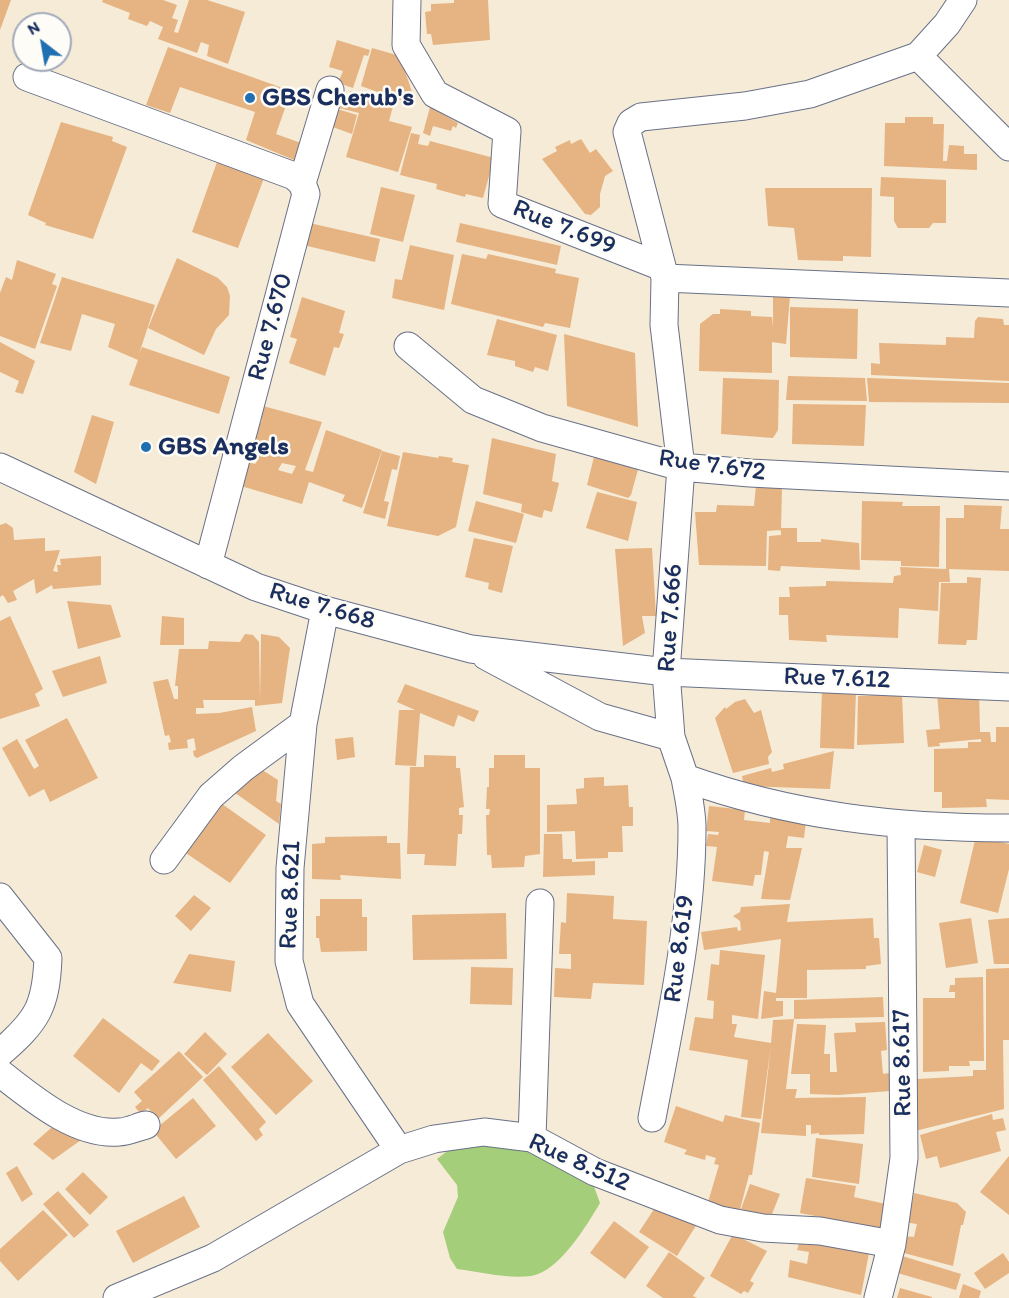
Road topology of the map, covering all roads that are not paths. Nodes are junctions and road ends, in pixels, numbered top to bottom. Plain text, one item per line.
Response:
1 (407, 0) edge
2 (963, 0) edge
3 (918, 57) junction
4 (27, 78) dead end
5 (330, 90) dead end
6 (1009, 147) edge
7 (302, 183) junction
8 (664, 272) junction
9 (1009, 293) edge
10 (408, 346) dead end
11 (0, 467) edge
12 (681, 467) junction
13 (1009, 486) edge
14 (208, 565) junction
15 (326, 610) junction
16 (471, 649) junction
17 (666, 672) junction
18 (1009, 687) edge
19 (303, 724) junction
20 (671, 737) junction
21 (685, 778) junction
22 (901, 826) junction
23 (1009, 828) edge
24 (164, 860) dead end
25 (0, 897) edge
26 (540, 903) dead end
27 (0, 1053) edge
28 (0, 1073) edge
29 (652, 1118) dead end
30 (146, 1125) dead end
31 (532, 1138) junction
32 (399, 1150) junction
33 (892, 1244) junction
34 (117, 1298) edge
35 (878, 1298) edge

1 - 8 street, Rue 7.699
2 - 3 street
3 - 6 street
3 - 8 street, Rue 7.666
4 - 7 street
5 - 7 street, Rue 7.670
7 - 14 street, Rue 7.670
8 - 9 street
8 - 12 street, Rue 7.666
10 - 12 street, Rue 7.672
11 - 14 street, Rue 7.668
12 - 13 street, Rue 7.672
12 - 17 street, Rue 7.666
14 - 15 street, Rue 7.668
15 - 16 street, Rue 7.668
15 - 19 street, Rue 8.621
16 - 17 street, Rue 7.668
16 - 20 street
17 - 18 street, Rue 7.612
17 - 20 street, Rue 7.666
19 - 24 street
19 - 32 street, Rue 8.621
20 - 21 street, Rue 7.666
21 - 22 street
21 - 29 street, Rue 8.619
22 - 23 street
22 - 33 street, Rue 8.617
25 - 27 street
26 - 31 street
28 - 30 street
31 - 32 street, Rue 8.512
31 - 33 street, Rue 8.512
32 - 34 street, Rue 8.512
33 - 35 street, Rue 8.617

